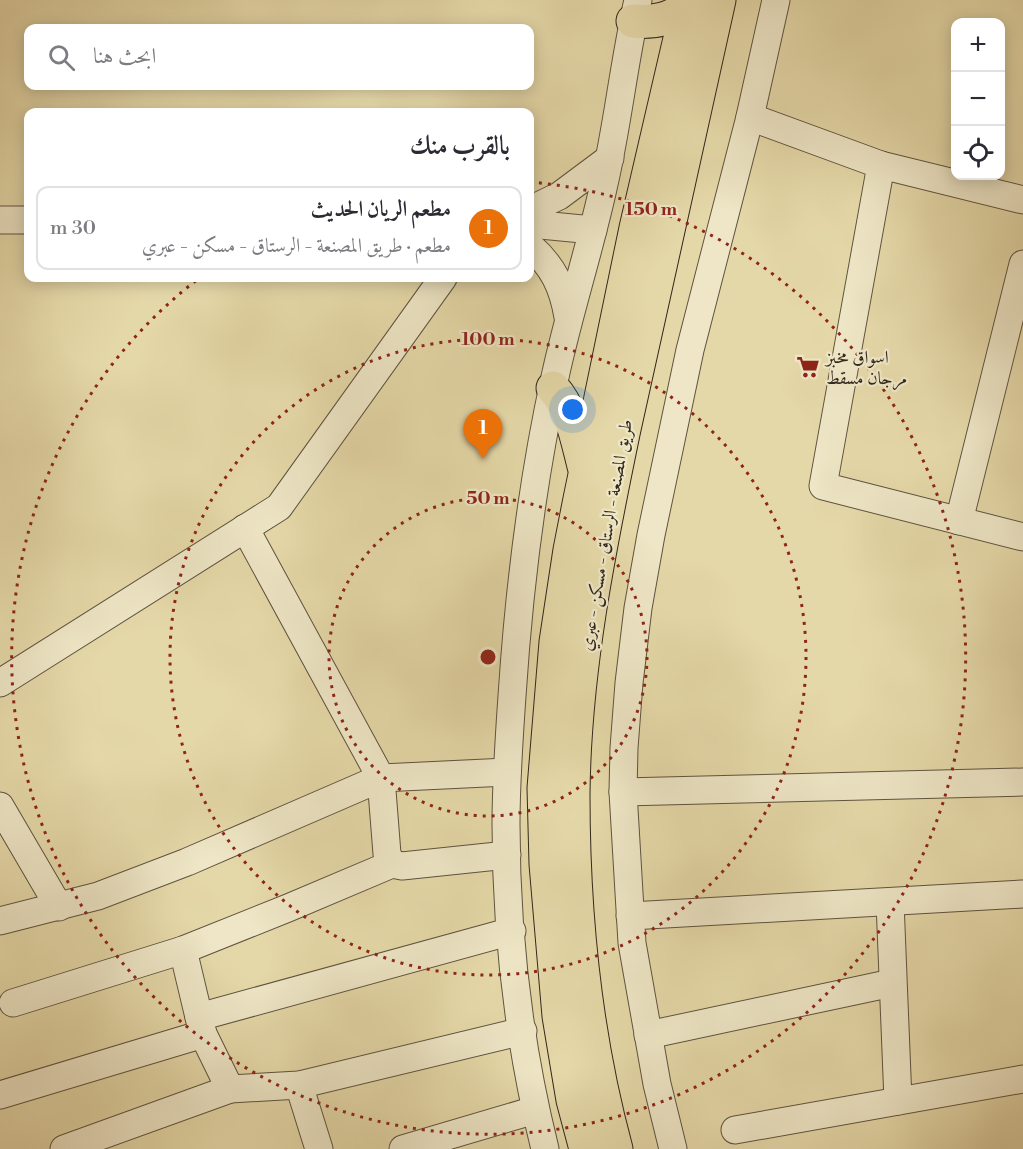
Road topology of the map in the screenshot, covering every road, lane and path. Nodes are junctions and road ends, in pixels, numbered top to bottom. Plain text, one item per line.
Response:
1 (719, 0) edge
2 (776, 0) edge
3 (688, 3) edge
4 (635, 11) edge
5 (750, 117) junction
6 (610, 158) junction
7 (881, 165) junction
8 (1023, 200) edge
9 (534, 208) edge
10 (0, 220) edge
11 (24, 220) edge
12 (534, 224) edge
13 (593, 230) junction
14 (534, 250) edge
15 (1023, 264) edge
16 (440, 282) edge
17 (568, 318) junction
18 (553, 388) junction
19 (585, 473) junction
20 (959, 521) junction
21 (245, 528) junction
22 (1023, 537) edge
23 (0, 683) edge
24 (507, 772) junction
25 (381, 778) junction
26 (1023, 782) edge
27 (623, 792) junction
28 (0, 806) edge
29 (507, 855) junction
30 (392, 864) junction
31 (1023, 894) edge
32 (890, 902) junction
33 (59, 907) junction
34 (630, 916) junction
35 (0, 921) edge
36 (512, 931) junction
37 (183, 950) junction
38 (892, 983) junction
39 (13, 1003) dead end
40 (201, 1026) junction
41 (523, 1031) junction
42 (648, 1035) junction
43 (1023, 1079) edge
44 (299, 1085) junction
45 (230, 1089) junction
46 (0, 1095) edge
47 (898, 1101) junction
48 (535, 1110) junction
49 (735, 1130) dead end
50 (90, 1144) edge
51 (64, 1149) edge
52 (319, 1149) edge
53 (403, 1149) edge
54 (545, 1149) edge
55 (586, 1149) edge
56 (616, 1149) edge
57 (673, 1149) edge

1 - 56 highway, طريق المصنعة - الرستاق - مسكن - عبري
2 - 5 street
3 - 4 highway
3 - 19 highway, طريق المصنعة - الرستاق - مسكن - عبري
4 - 6 street
5 - 7 street
5 - 27 street
6 - 9 street
6 - 13 street
7 - 8 street
7 - 20 street
10 - 11 street
12 - 13 street
13 - 17 street
14 - 17 street
15 - 20 street
16 - 21 street
17 - 18 street
18 - 19 highway
18 - 24 street
19 - 55 highway, طريق المصنعة - الرستاق - مسكن - عبري
20 - 22 street
21 - 23 street
21 - 25 street
24 - 25 street
24 - 29 street
25 - 30 street
25 - 33 street
26 - 27 street
27 - 34 street
28 - 33 street
29 - 30 street
29 - 36 street
30 - 37 street
31 - 32 street
32 - 34 street
32 - 38 street
33 - 35 street
34 - 42 street
36 - 40 street
36 - 41 street
37 - 39 street
37 - 40 street
38 - 42 street
38 - 47 street
40 - 45 street
40 - 46 street
41 - 44 street
41 - 48 street
42 - 57 street
43 - 47 street
44 - 45 street
44 - 52 street
45 - 50 street
47 - 49 street
48 - 53 street
48 - 54 street
50 - 51 street

